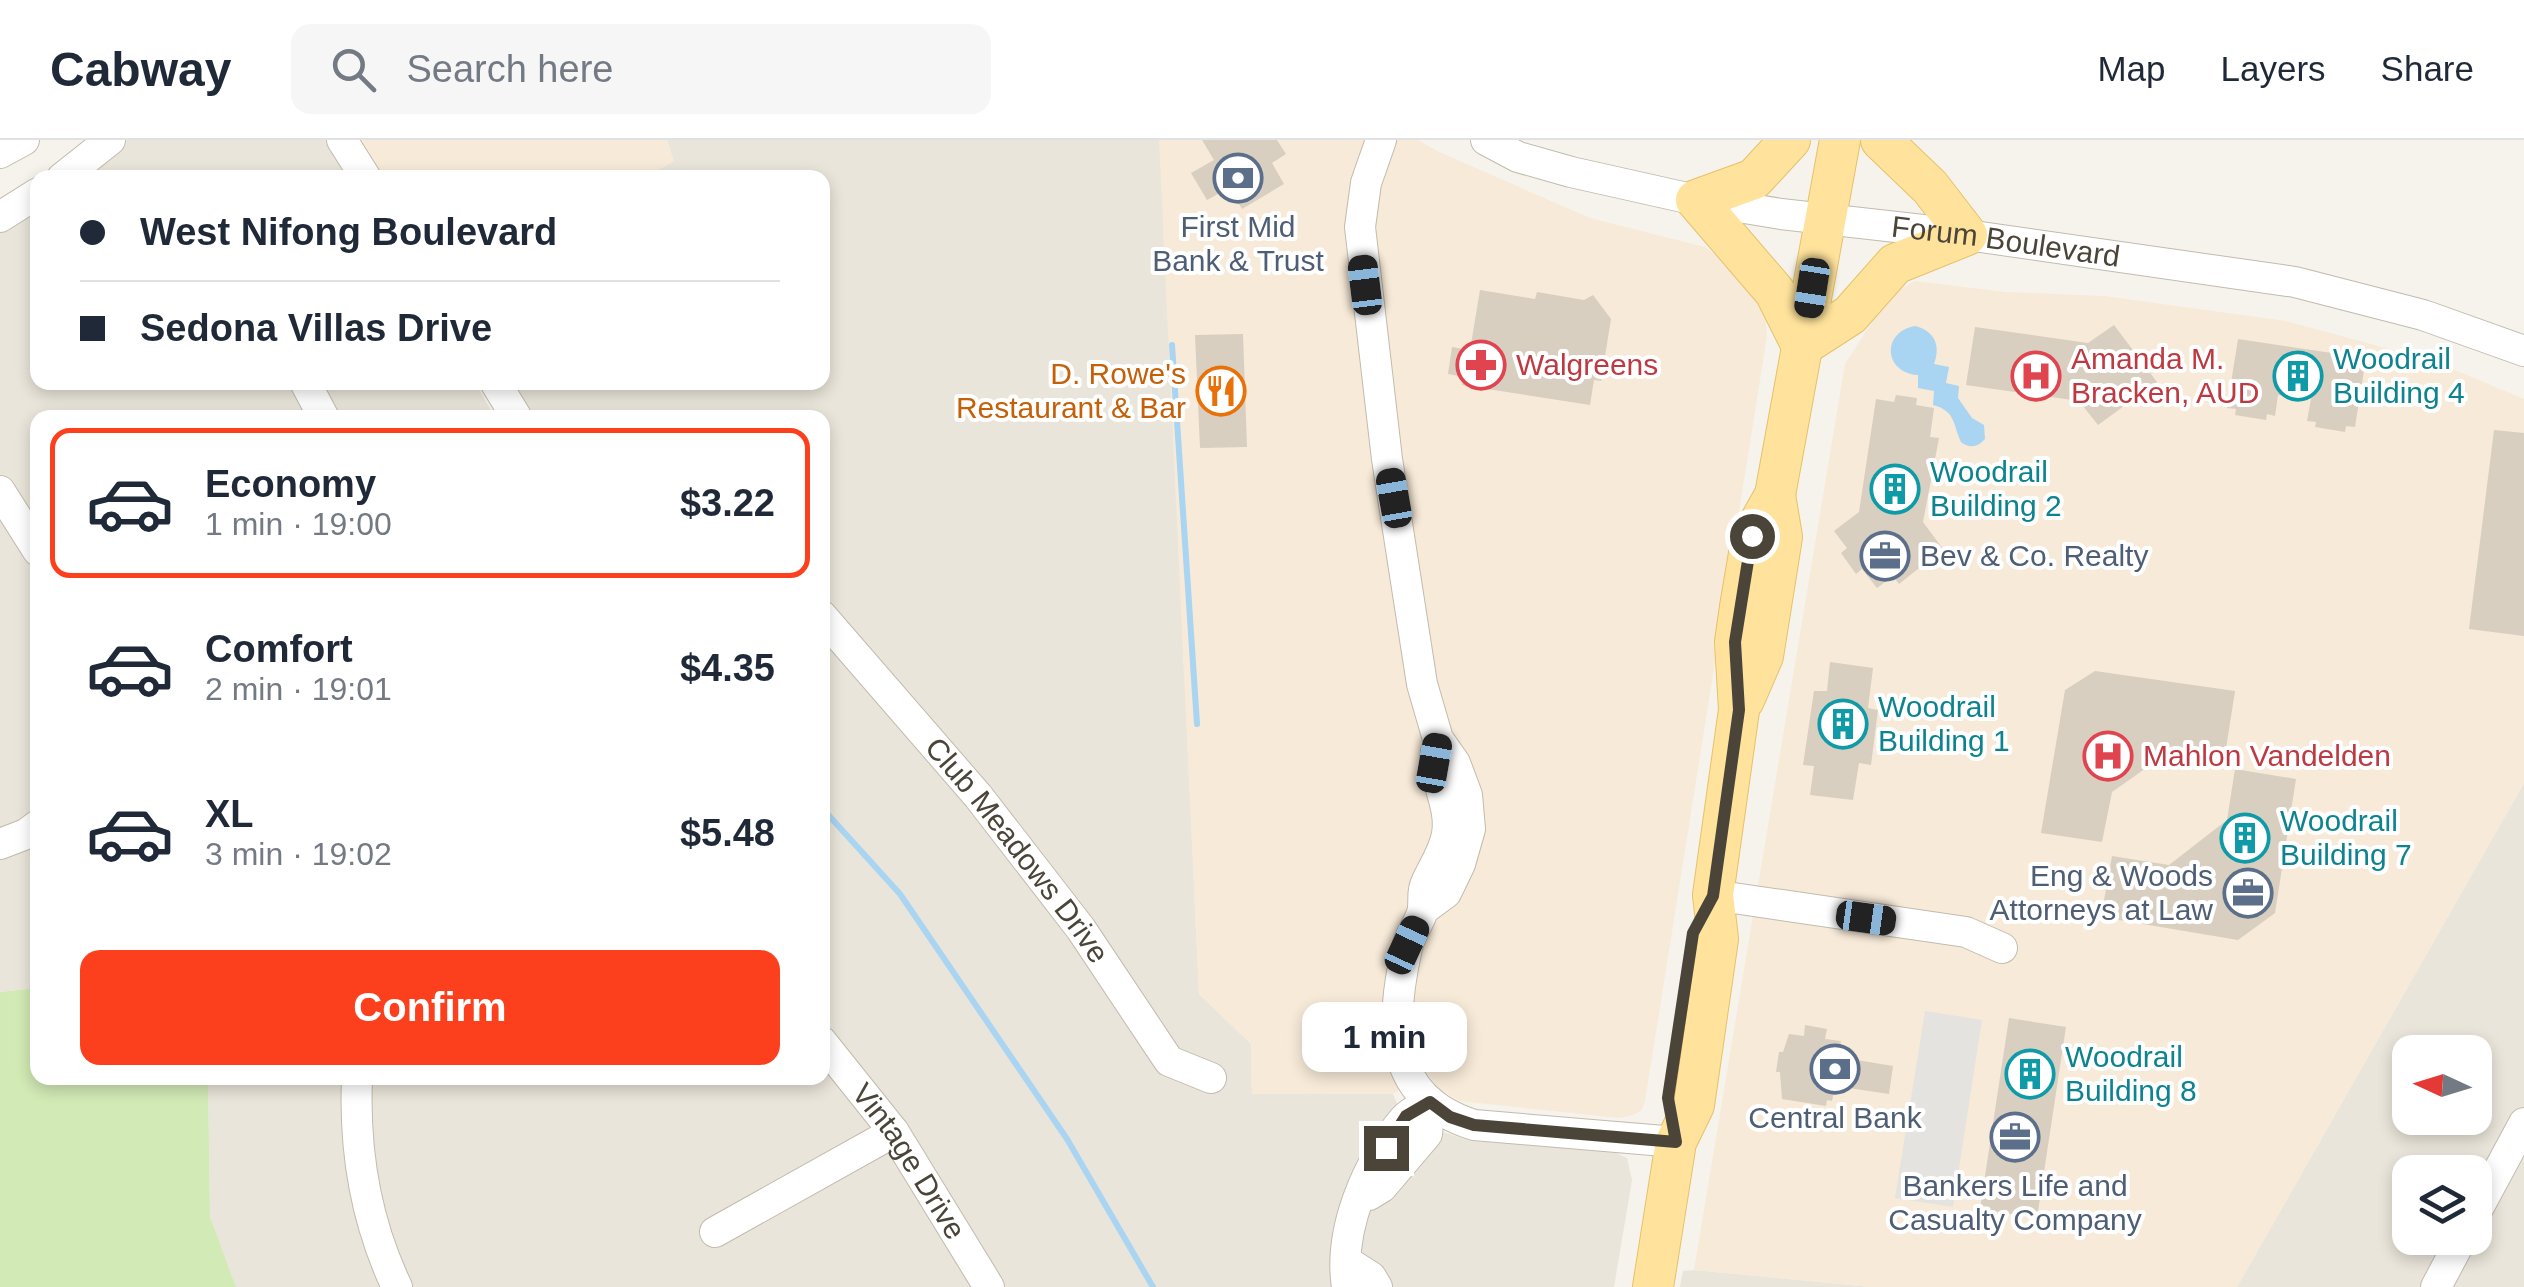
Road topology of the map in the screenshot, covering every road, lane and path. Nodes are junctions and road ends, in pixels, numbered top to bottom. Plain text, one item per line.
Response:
1 (24, 140) edge
2 (110, 140) edge
3 (342, 140) edge
4 (1382, 140) edge
5 (1486, 140) edge
6 (1790, 140) edge
7 (1840, 140) edge
8 (1881, 140) edge
9 (0, 154) edge
10 (72, 170) edge
11 (361, 170) edge
12 (30, 199) edge
13 (1696, 200) junction
14 (0, 217) edge
15 (1824, 220) junction
16 (1968, 235) junction
17 (1802, 346) junction
18 (2524, 351) edge
19 (0, 491) edge
20 (30, 538) edge
21 (830, 625) edge
22 (30, 831) edge
23 (0, 844) edge
24 (1713, 896) junction
25 (2002, 948) dead end
26 (830, 1052) edge
27 (1211, 1078) dead end
28 (358, 1085) edge
29 (1430, 1102) junction
30 (2524, 1123) edge
31 (894, 1132) junction
32 (1676, 1142) junction
33 (2492, 1182) edge
34 (716, 1232) dead end
35 (2453, 1255) edge
36 (1346, 1274) edge
37 (397, 1287) edge
38 (989, 1287) edge
39 (1377, 1287) edge
40 (1653, 1287) edge
41 (2436, 1287) edge

1 - 9 street
2 - 10 street
3 - 11 street
4 - 29 street
5 - 13 street, Forum Boulevard
6 - 13 main road
7 - 15 main road
8 - 16 main road
12 - 14 street
13 - 15 street, Forum Boulevard
13 - 17 main road
15 - 16 street, Forum Boulevard
15 - 17 main road
16 - 17 main road
16 - 18 street, Forum Boulevard
17 - 24 main road
19 - 20 street
21 - 27 street, Club Meadows Drive
22 - 23 street
24 - 25 street
24 - 32 main road
26 - 31 street, Vintage Drive
28 - 37 street
29 - 32 street
29 - 36 street
30 - 33 street
31 - 34 street
31 - 38 street, Vintage Drive
32 - 40 main road
35 - 41 street
36 - 39 street

